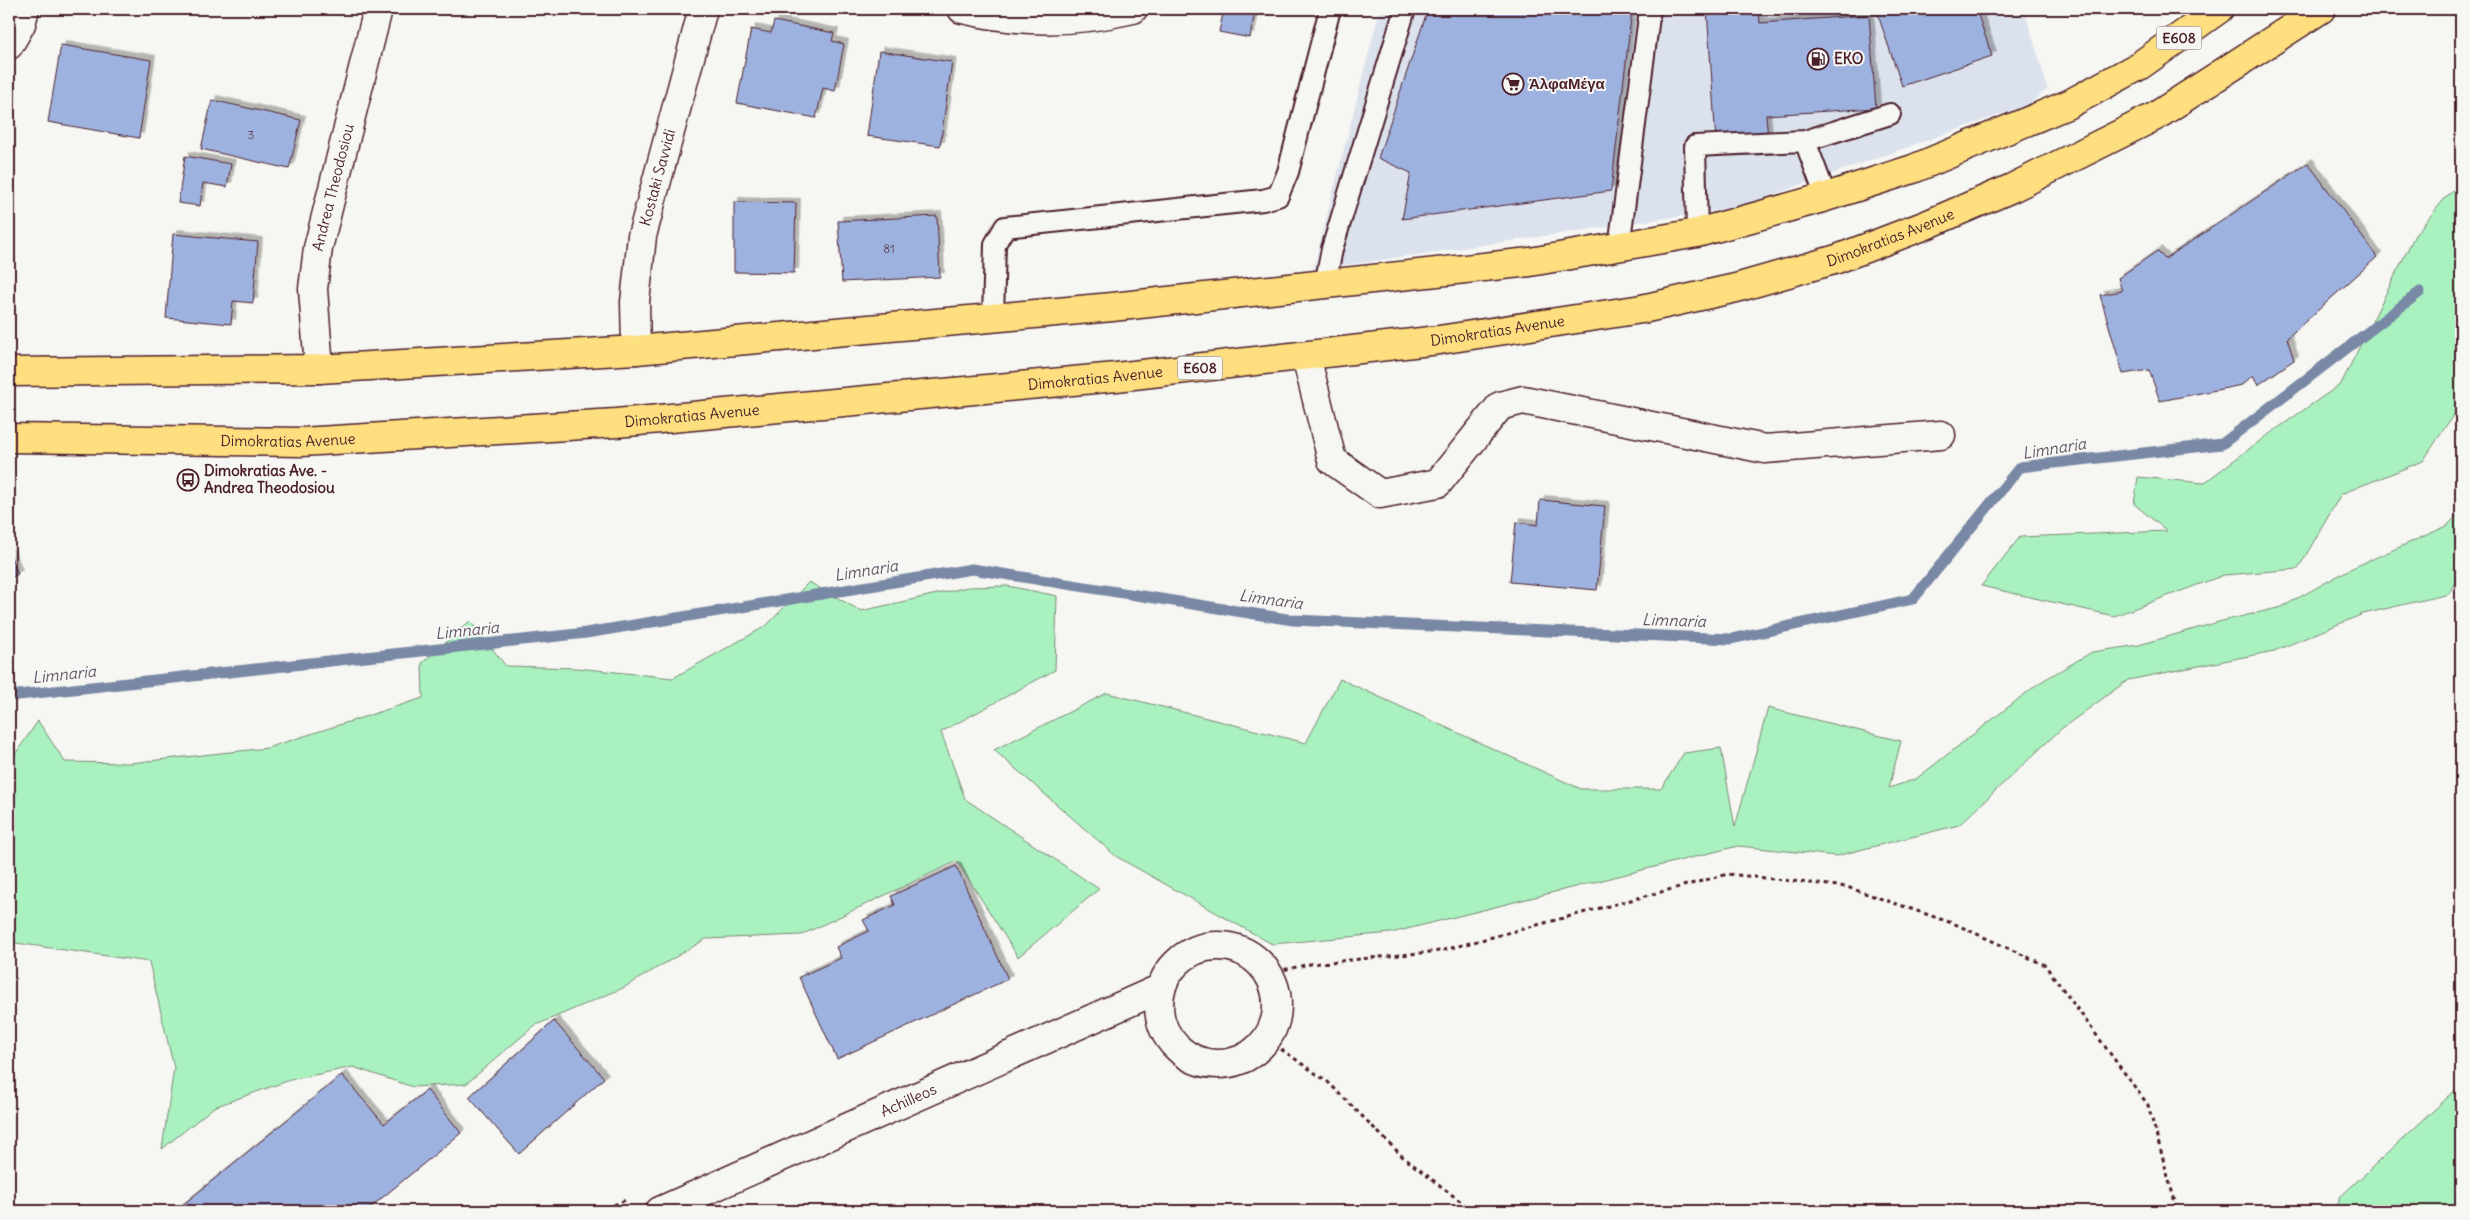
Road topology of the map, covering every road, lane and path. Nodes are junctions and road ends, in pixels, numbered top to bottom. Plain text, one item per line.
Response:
1 (25, 9) edge
2 (378, 9) edge
3 (703, 9) edge
4 (962, 9) edge
5 (1133, 9) edge
6 (1330, 9) edge
7 (1405, 9) edge
8 (1650, 9) edge
9 (2219, 9) edge
10 (2321, 9) edge
11 (9, 45) edge
12 (1890, 114) dead end
13 (1805, 141) junction
14 (1826, 197) junction
15 (1697, 233) junction
16 (1619, 247) junction
17 (1325, 285) junction
18 (993, 318) junction
19 (636, 350) junction
20 (1306, 356) junction
21 (319, 369) junction
22 (9, 372) edge
23 (1941, 435) dead end
24 (9, 438) edge
25 (1269, 973) junction
26 (1160, 989) junction
27 (1268, 1040) junction
28 (1962, 1207) dead end
29 (660, 1211) edge
30 (1473, 1211) edge
31 (1969, 1211) edge
32 (2174, 1211) edge

1 - 11 street
2 - 21 street, Andrea Theodosiou
3 - 19 street, Kostaki Savvidi
4 - 5 street
6 - 18 lane
7 - 17 lane
8 - 16 lane
9 - 14 highway, E608
10 - 20 highway, Dimokratias Avenue / E608
12 - 13 lane
13 - 14 lane
13 - 15 lane
14 - 15 highway, E608
15 - 16 highway, E608
16 - 17 highway, E608
17 - 18 highway, E608
18 - 19 highway, E608
19 - 21 highway, E608
20 - 23 street
20 - 24 highway, Dimokratias Avenue / E608
21 - 22 highway, E608
25 - 26 street
25 - 27 street
25 - 32 path
26 - 27 street
26 - 29 street, Achilleos
27 - 30 path
28 - 31 path

